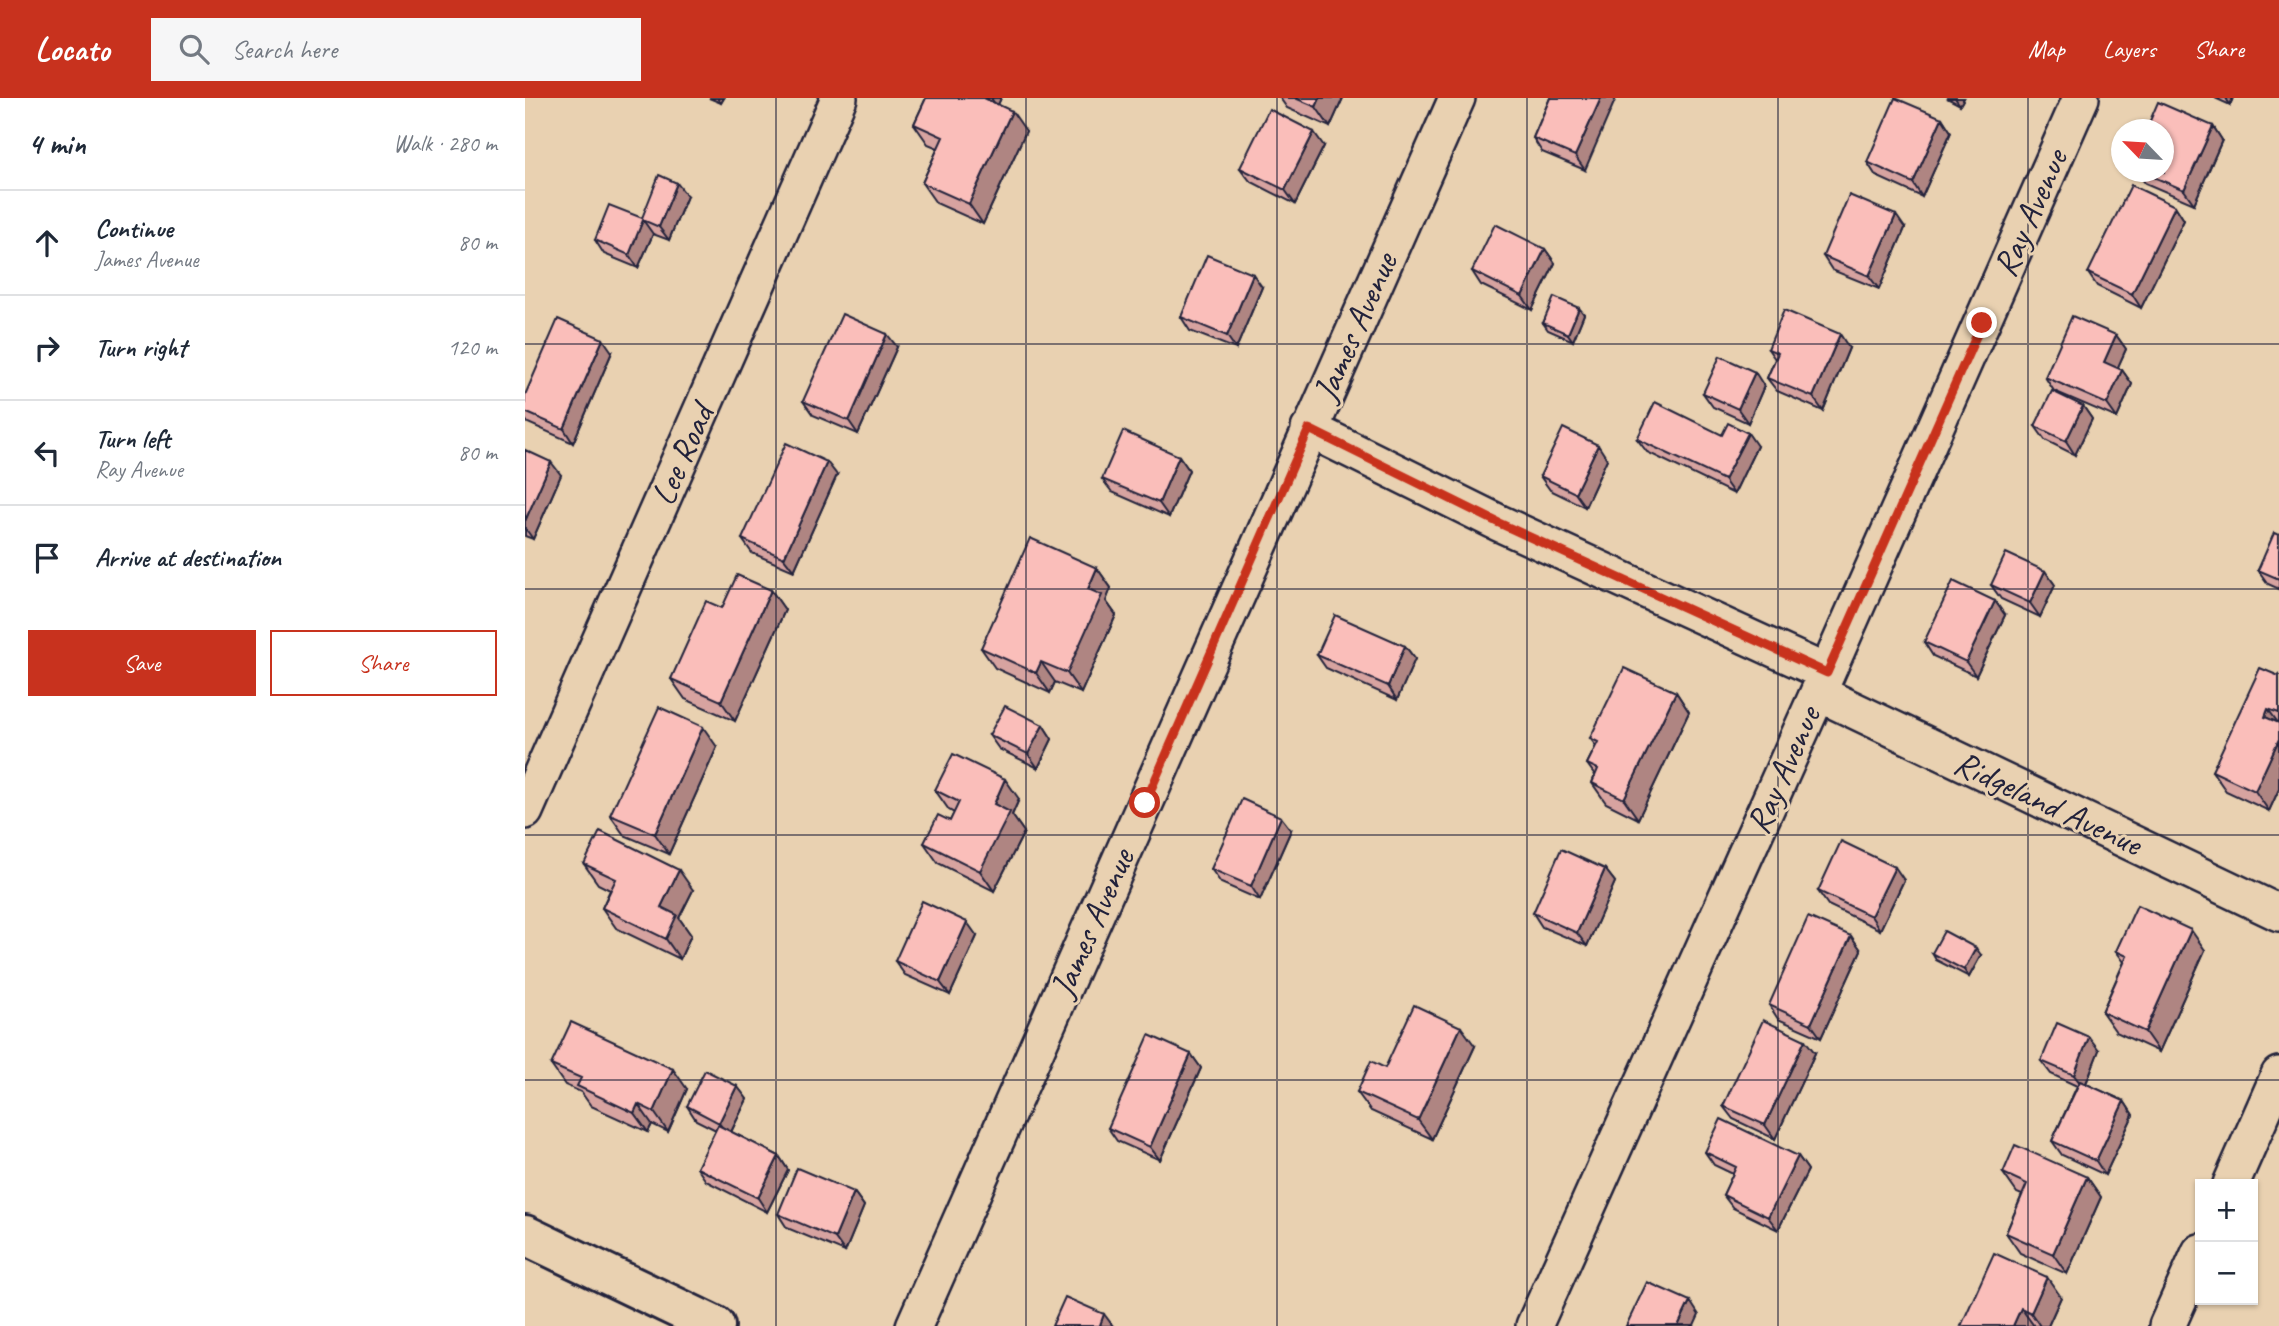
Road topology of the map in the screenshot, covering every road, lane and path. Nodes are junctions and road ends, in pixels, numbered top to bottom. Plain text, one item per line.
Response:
1 (839, 98) edge
2 (1457, 98) edge
3 (2081, 98) edge
4 (1309, 429) junction
5 (1822, 683) junction
6 (525, 811) edge
7 (2279, 913) edge
8 (2279, 1075) edge
9 (2233, 1179) edge
10 (525, 1236) edge
11 (2195, 1263) edge
12 (715, 1326) edge
13 (914, 1326) edge
14 (1534, 1326) edge
15 (2167, 1326) edge

1 - 6 street, Lee Road
2 - 4 street, James Avenue
3 - 5 street, Ray Avenue
4 - 5 street, Ridgeland Avenue
4 - 13 street, James Avenue
5 - 7 street, Ridgeland Avenue
5 - 14 street, Ray Avenue
8 - 9 street
10 - 12 main road
11 - 15 street

